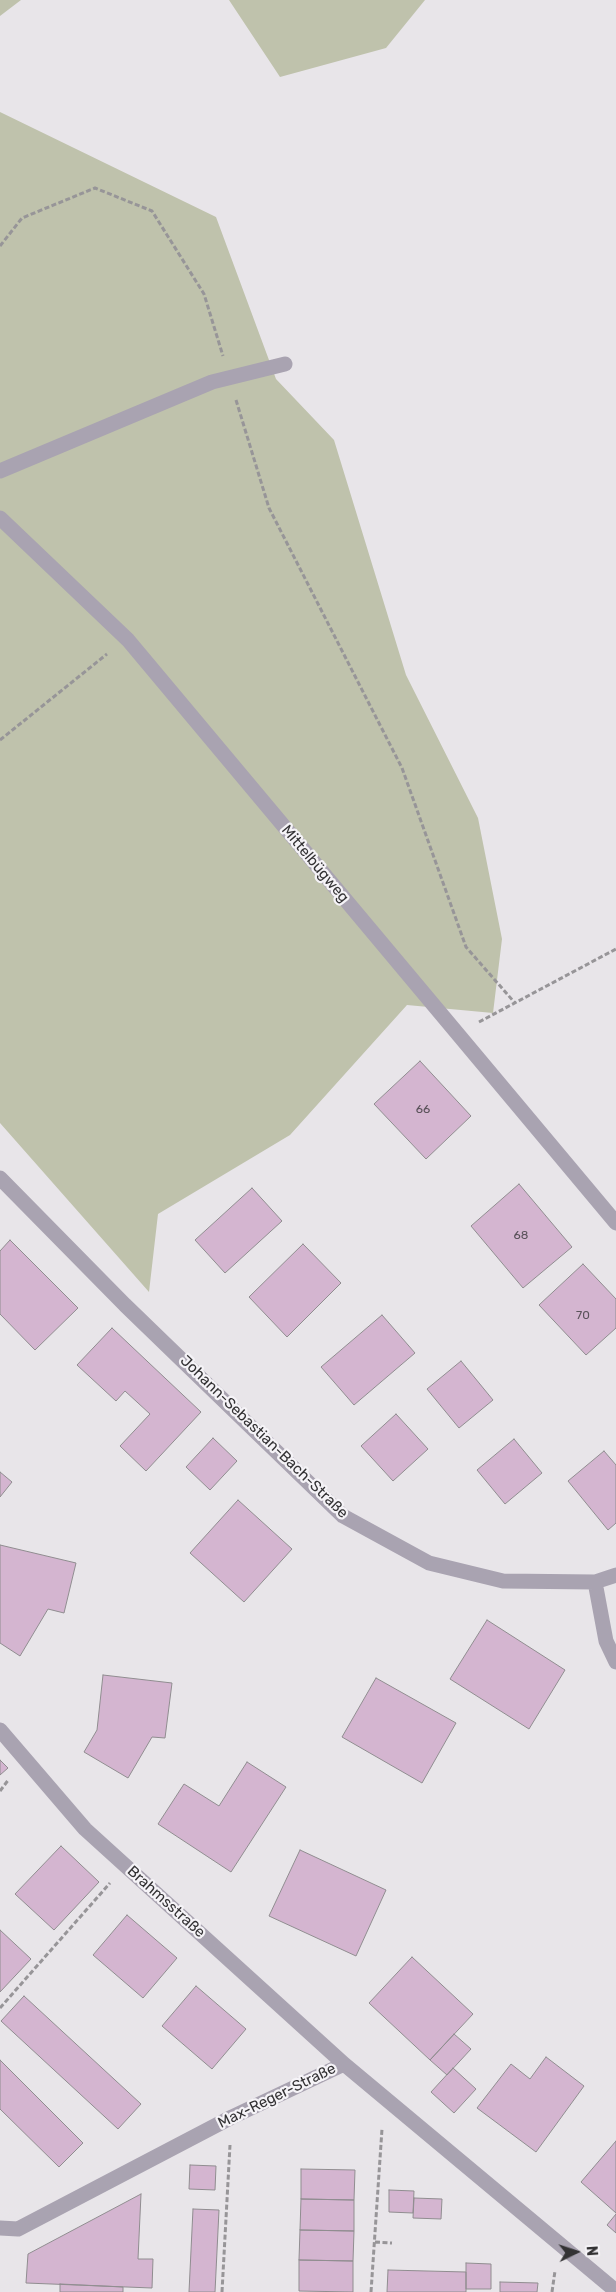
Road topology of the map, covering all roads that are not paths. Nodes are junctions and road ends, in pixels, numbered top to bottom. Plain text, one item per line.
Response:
1 (285, 364) dead end
2 (0, 471) edge
3 (0, 518) edge
4 (0, 1178) edge
5 (616, 1223) edge
6 (616, 1576) edge
7 (595, 1582) junction
8 (616, 1662) edge
9 (0, 1730) edge
10 (344, 2064) junction
11 (0, 2228) edge
12 (616, 2292) edge

1 - 2 street
3 - 5 street, Mittelbügweg
4 - 7 street, Johann-Sebastian-Bach-Straße
6 - 7 street, Johann-Sebastian-Bach-Straße
7 - 8 street
9 - 10 street, Brahmsstraße
10 - 11 street, Max-Reger-Straße
10 - 12 street, Max-Reger-Straße

